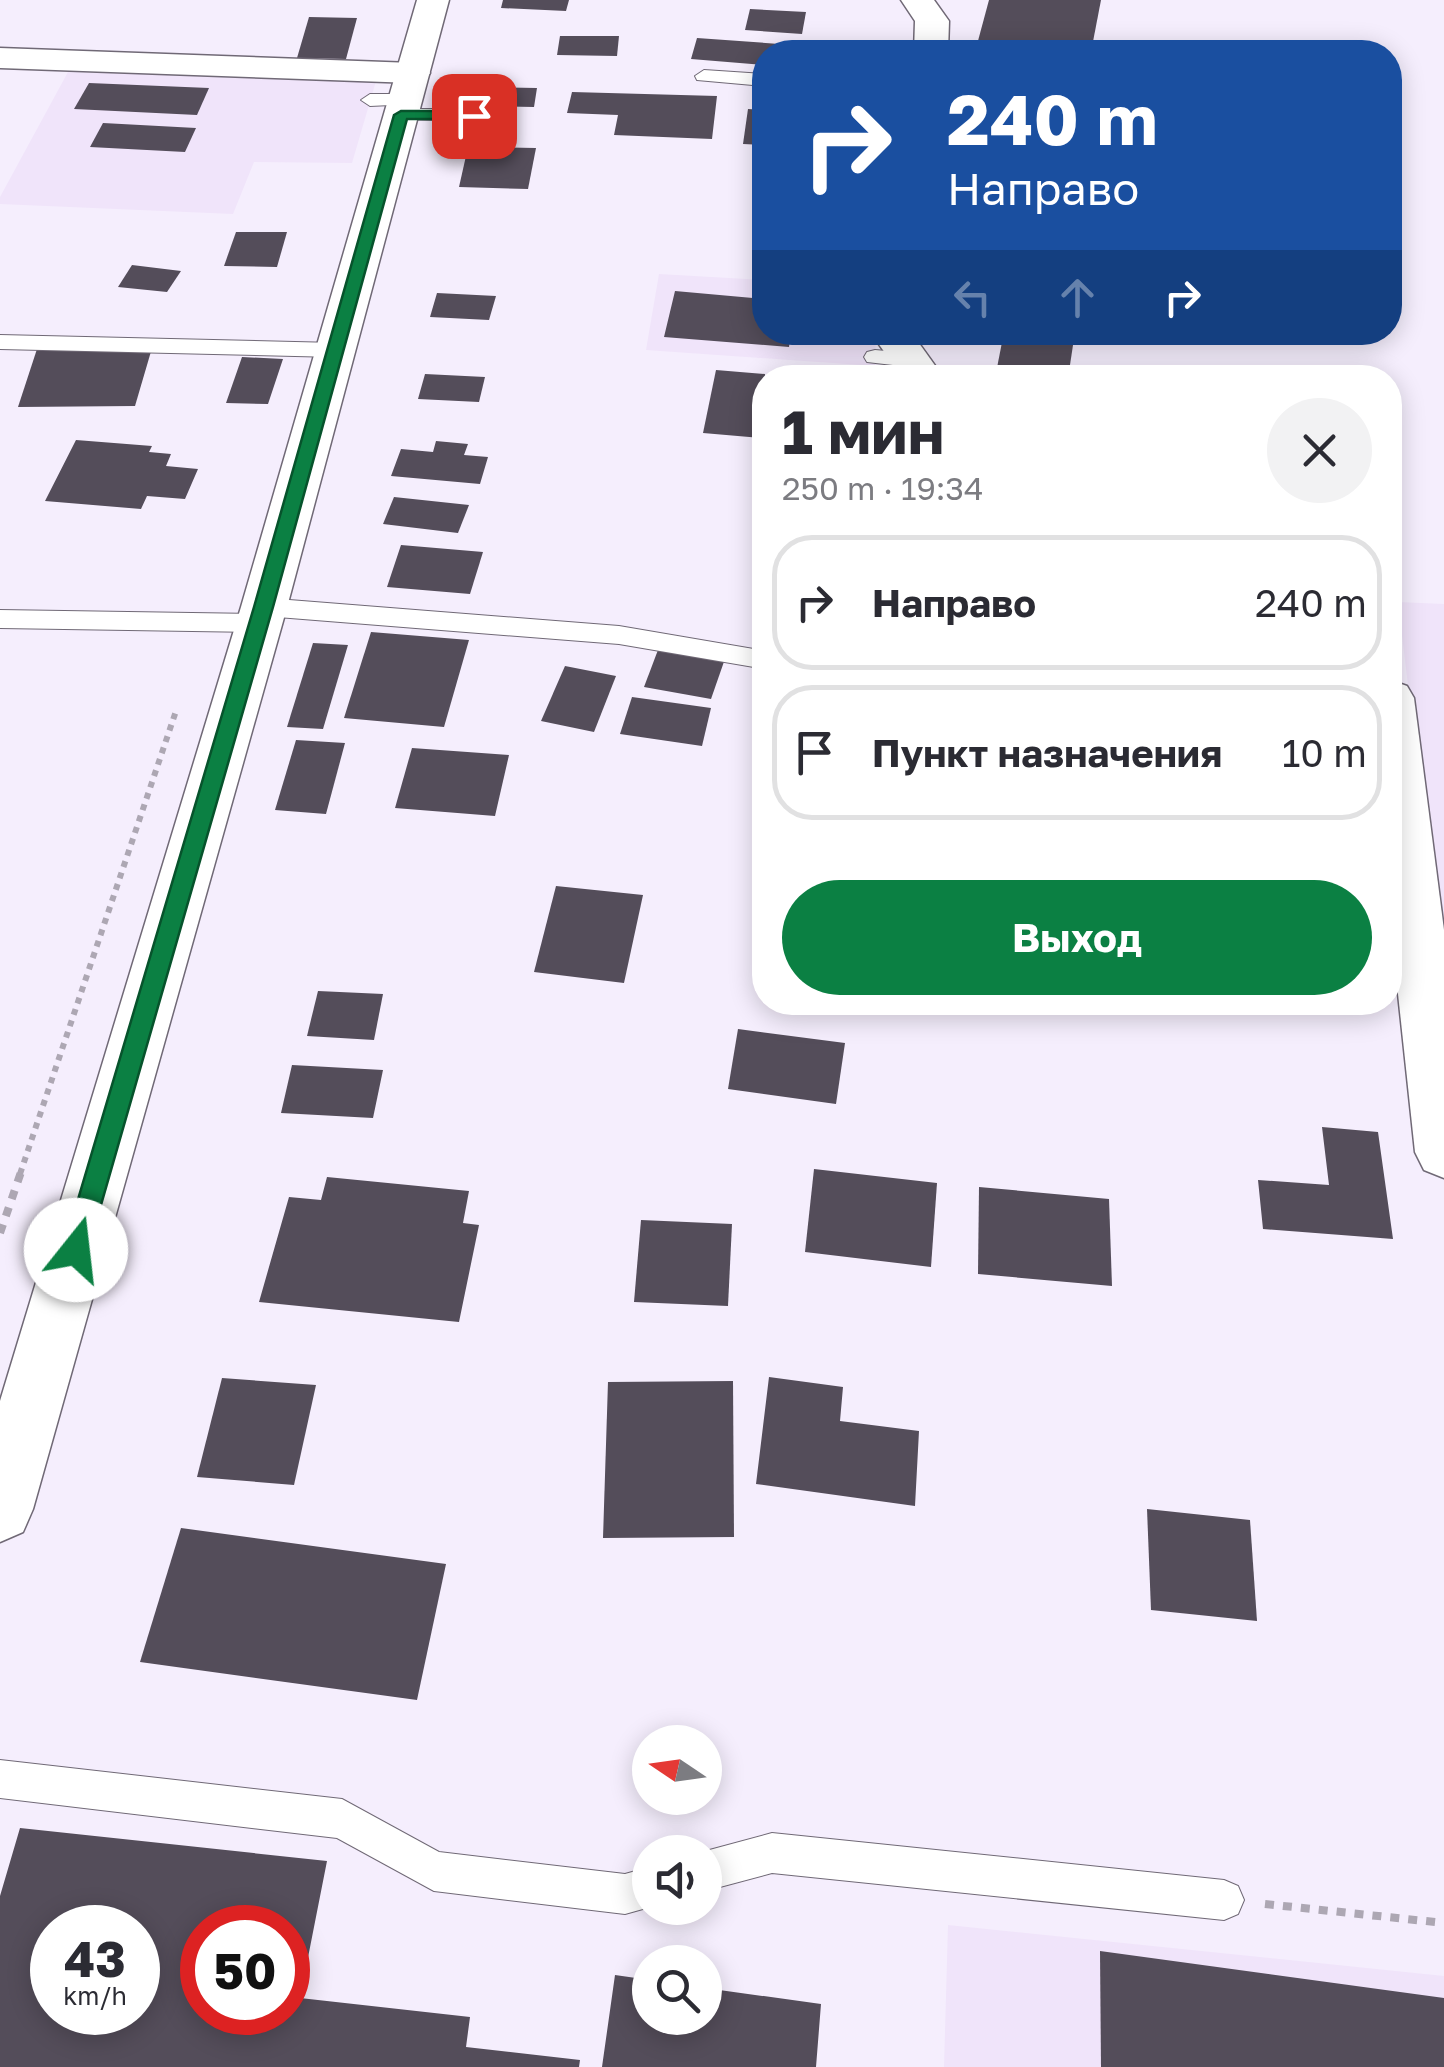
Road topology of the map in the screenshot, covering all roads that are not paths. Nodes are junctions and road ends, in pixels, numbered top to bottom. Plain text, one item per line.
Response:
1 (433, 0) edge
2 (917, 0) edge
3 (931, 40) edge
4 (0, 58) edge
5 (704, 76) dead end
6 (752, 79) edge
7 (397, 97) junction
8 (474, 116) dead end
9 (0, 342) edge
10 (336, 350) junction
11 (261, 615) junction
12 (0, 619) edge
13 (752, 658) edge
14 (1402, 840) edge
15 (1444, 1152) edge
16 (0, 1508) edge
17 (0, 1780) edge
18 (722, 1866) edge
19 (632, 1892) edge
20 (1224, 1900) road end

1 - 7 main road
2 - 3 main road
4 - 7 main road
5 - 6 lane
7 - 8 lane
7 - 10 main road
9 - 10 lane
10 - 11 main road
11 - 12 lane
11 - 13 lane
11 - 16 main road
14 - 15 main road
17 - 19 lane
18 - 20 lane

